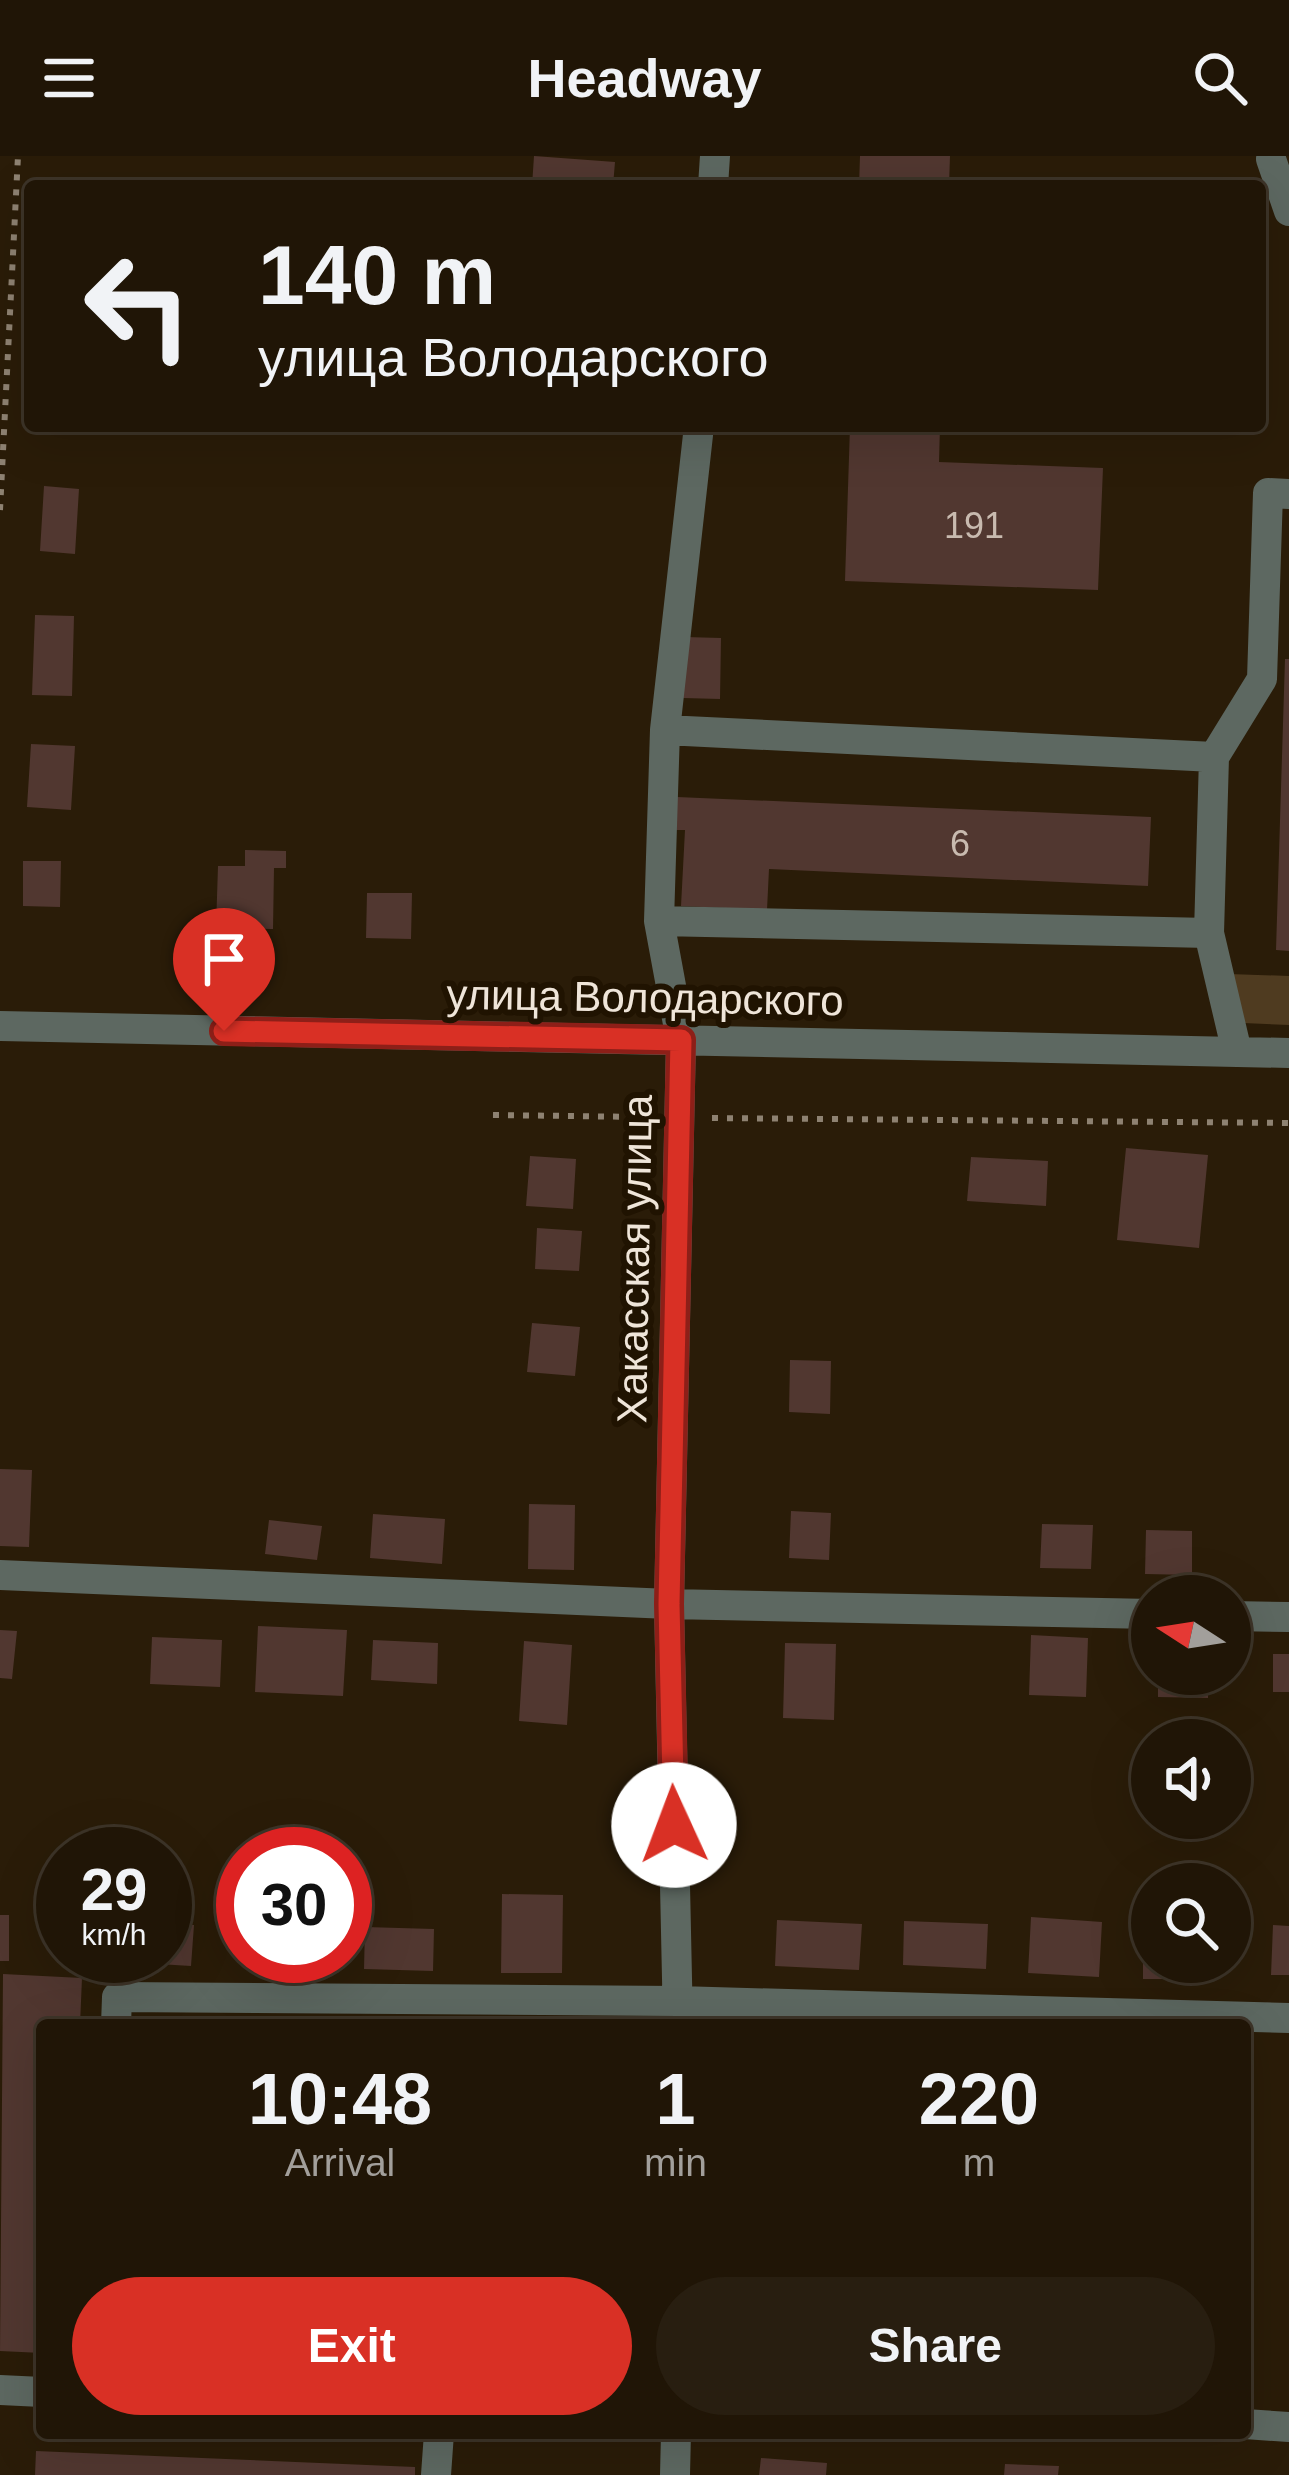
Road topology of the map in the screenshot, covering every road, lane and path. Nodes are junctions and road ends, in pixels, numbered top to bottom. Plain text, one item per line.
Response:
1 (18, 156) edge
2 (1277, 158) edge
3 (1289, 211) edge
4 (698, 432) edge
5 (1289, 494) edge
6 (0, 510) edge
7 (664, 730) junction
8 (1214, 757) junction
9 (659, 921) junction
10 (1209, 933) junction
11 (0, 1026) edge
12 (681, 1040) junction
13 (1238, 1052) junction
14 (1289, 1053) edge
15 (493, 1115) dead end
16 (680, 1118) junction
17 (1289, 1123) edge
18 (0, 1575) edge
19 (669, 1604) junction
20 (1131, 1614) edge
21 (1251, 1616) edge
22 (1289, 1617) edge
23 (116, 2011) edge
24 (678, 2013) edge
25 (1289, 2018) edge
26 (0, 2390) edge
27 (36, 2392) edge
28 (1251, 2424) edge
29 (1289, 2427) edge
30 (439, 2439) edge
31 (676, 2439) edge
32 (436, 2475) edge
33 (675, 2475) edge

1 - 6 path
2 - 3 street
4 - 7 street, Хакасская улица
5 - 8 street
7 - 8 street
7 - 9 street, Хакасская улица
8 - 10 street
9 - 10 street
9 - 12 street, Хакасская улица
10 - 13 street
11 - 12 street, улица Володарского
12 - 13 street, улица Володарского
12 - 16 street, Хакасская улица
13 - 14 street, улица Володарского
15 - 16 path
16 - 17 path
16 - 19 street, Хакасская улица
18 - 19 street
19 - 20 street
19 - 24 street, Хакасская улица
21 - 22 street
23 - 24 street
24 - 25 street
26 - 27 street
28 - 29 street
30 - 32 street
31 - 33 street

